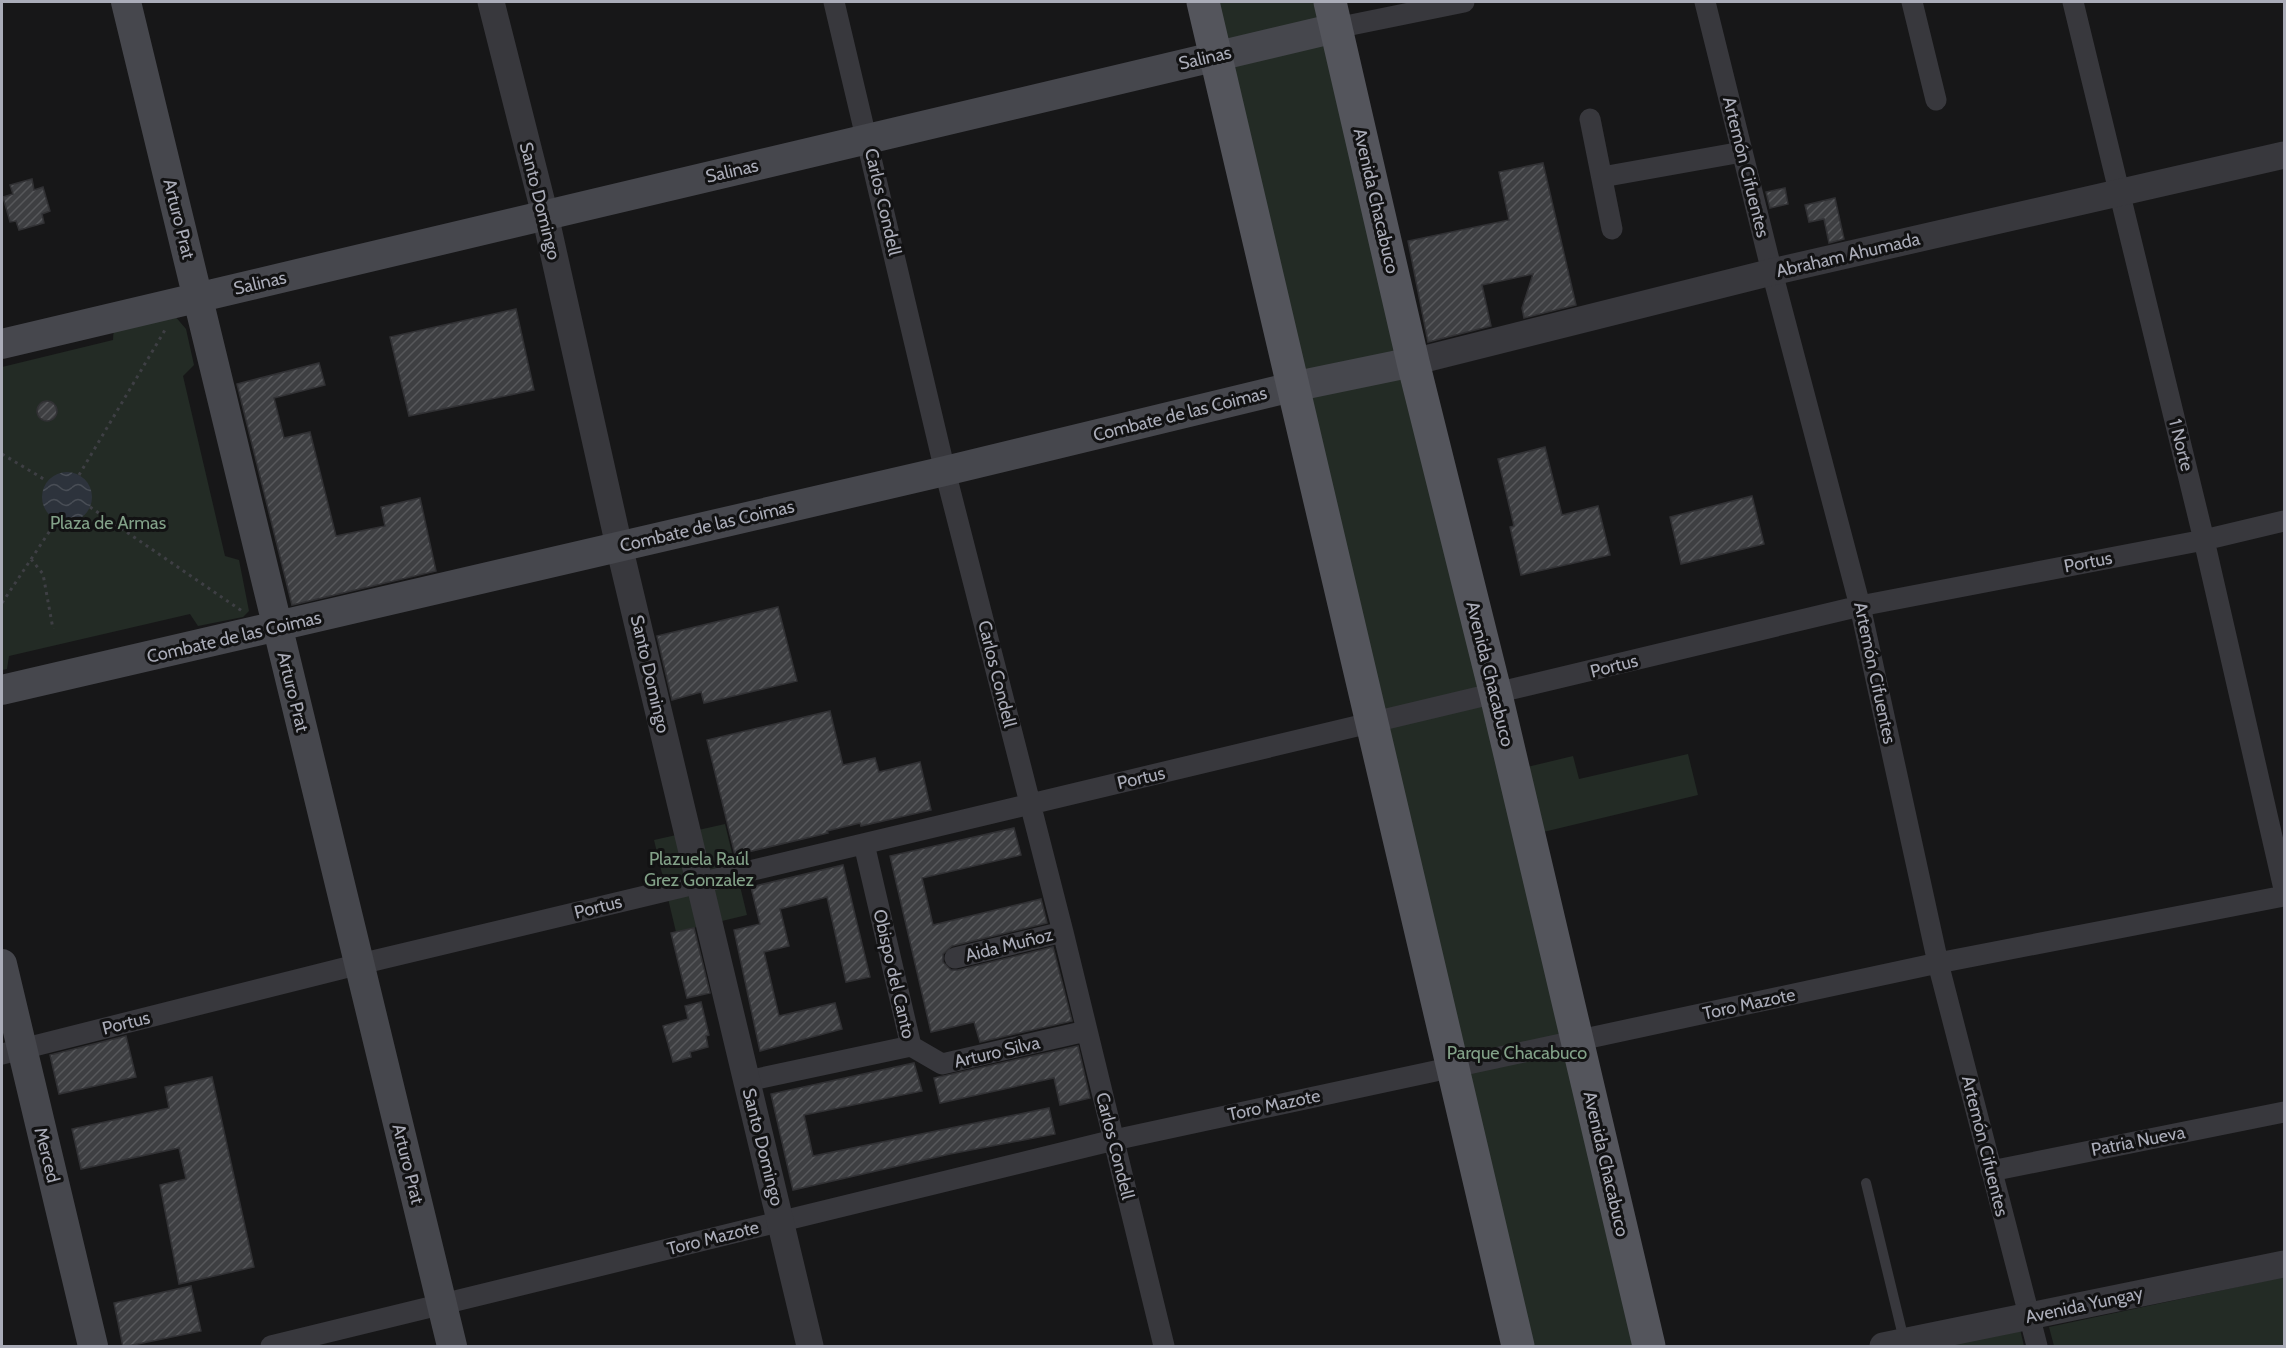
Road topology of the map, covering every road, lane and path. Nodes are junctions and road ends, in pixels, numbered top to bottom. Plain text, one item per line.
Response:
1 (126, 2) edge
2 (491, 2) edge
3 (834, 2) edge
4 (1203, 2) edge
5 (1464, 2) edge
6 (1706, 2) edge
7 (1912, 2) edge
8 (2073, 2) edge
9 (1333, 15) edge
10 (1215, 56) junction
11 (1936, 100) dead end
12 (1590, 119) dead end
13 (868, 138) junction
14 (1742, 152) junction
15 (2284, 155) edge
16 (1602, 177) junction
17 (2118, 193) junction
18 (545, 215) junction
19 (1612, 229) dead end
20 (1772, 272) junction
21 (186, 301) junction
22 (2, 344) edge
23 (1413, 362) junction
24 (1292, 387) junction
25 (2, 454) edge
26 (945, 471) junction
27 (79, 475) dead end
28 (47, 481) dead end
29 (90, 507) dead end
30 (57, 520) dead end
31 (2284, 521) edge
32 (2204, 540) junction
33 (619, 546) junction
34 (31, 559) junction
35 (2, 603) edge
36 (1860, 606) junction
37 (53, 629) dead end
38 (268, 630) junction
39 (2, 690) edge
40 (1496, 695) junction
41 (1372, 724) junction
42 (1030, 804) junction
43 (864, 844) junction
44 (700, 882) junction
45 (2284, 889) edge
46 (2284, 896) edge
47 (1063, 932) junction
48 (955, 958) dead end
49 (1938, 963) junction
50 (2, 964) edge
51 (360, 964) junction
52 (1086, 1031) junction
53 (1577, 1042) junction
54 (911, 1046) junction
55 (12, 1051) edge
56 (1453, 1067) junction
57 (747, 1081) junction
58 (2284, 1112) edge
59 (1114, 1140) junction
60 (1991, 1171) junction
61 (1866, 1183) dead end
62 (781, 1221) junction
63 (2284, 1264) edge
64 (443, 1306) junction
65 (2029, 1316) junction
66 (1894, 1344) edge
67 (93, 1347) edge
68 (271, 1347) edge
69 (452, 1347) edge
70 (810, 1347) edge
71 (1164, 1347) edge
72 (1518, 1347) edge
73 (1649, 1347) edge
74 (2037, 1347) edge

1 - 21 main road, Arturo Prat
2 - 18 street, Santo Domingo
3 - 13 street, Carlos Condell
4 - 10 main road
5 - 9 street, Salinas
6 - 14 street, Artemón Cifuentes
7 - 11 street
8 - 17 street, 1 Norte
9 - 10 main road, Salinas
9 - 23 main road, Avenida Chacabuco
10 - 13 main road, Salinas
10 - 24 main road
12 - 16 street
13 - 18 main road, Salinas
13 - 26 street, Carlos Condell
14 - 16 street
14 - 20 street, Artemón Cifuentes
15 - 17 street, Abraham Ahumada
16 - 19 street
17 - 20 street, Abraham Ahumada
17 - 32 street, 1 Norte
18 - 21 main road, Salinas
18 - 33 street, Santo Domingo
20 - 23 street, Abraham Ahumada
20 - 36 street, Artemón Cifuentes
21 - 22 main road, Salinas
21 - 27 path
21 - 38 main road, Arturo Prat
23 - 24 main road, Combate de las Coimas
23 - 40 main road, Avenida Chacabuco
24 - 26 main road, Combate de las Coimas
24 - 41 main road
25 - 28 path
26 - 33 main road, Combate de las Coimas
26 - 42 street, Carlos Condell
29 - 38 path
30 - 34 path
31 - 32 street, Portus
32 - 36 street, Portus
32 - 45 street, 1 Norte
33 - 38 main road, Combate de las Coimas
33 - 44 street, Santo Domingo
34 - 35 path
34 - 37 path
36 - 40 street, Portus
36 - 49 street, Artemón Cifuentes
38 - 39 main road, Combate de las Coimas
38 - 51 main road, Arturo Prat
40 - 41 street, Portus
40 - 53 main road, Avenida Chacabuco
41 - 42 street, Portus
41 - 56 main road
42 - 43 street, Portus
42 - 47 street, Carlos Condell
43 - 44 street, Portus
43 - 54 street, Obispo del Canto
44 - 51 street, Portus
44 - 57 street, Santo Domingo
46 - 49 street, Toro Mazote
47 - 48 street, Aida Muñoz
47 - 52 street, Carlos Condell
49 - 53 street, Toro Mazote
49 - 60 street, Artemón Cifuentes
50 - 55 main road, Merced
51 - 55 street, Portus
51 - 64 main road, Arturo Prat
52 - 54 street, Arturo Silva
52 - 59 street, Carlos Condell
53 - 56 street, Toro Mazote
53 - 73 main road, Avenida Chacabuco
54 - 57 street, Obispo del Canto
55 - 67 main road, Merced
56 - 59 street, Toro Mazote
56 - 72 main road
57 - 62 street, Santo Domingo
58 - 60 street, Patria Nueva
59 - 62 street, Toro Mazote
59 - 71 street, Carlos Condell
60 - 65 street, Artemón Cifuentes
61 - 66 lane
62 - 64 street, Toro Mazote
62 - 70 street, Santo Domingo
63 - 65 street, Avenida Yungay
64 - 68 street, Toro Mazote
64 - 69 main road, Arturo Prat
65 - 66 street, Avenida Yungay
65 - 74 street, Artemón Cifuentes

